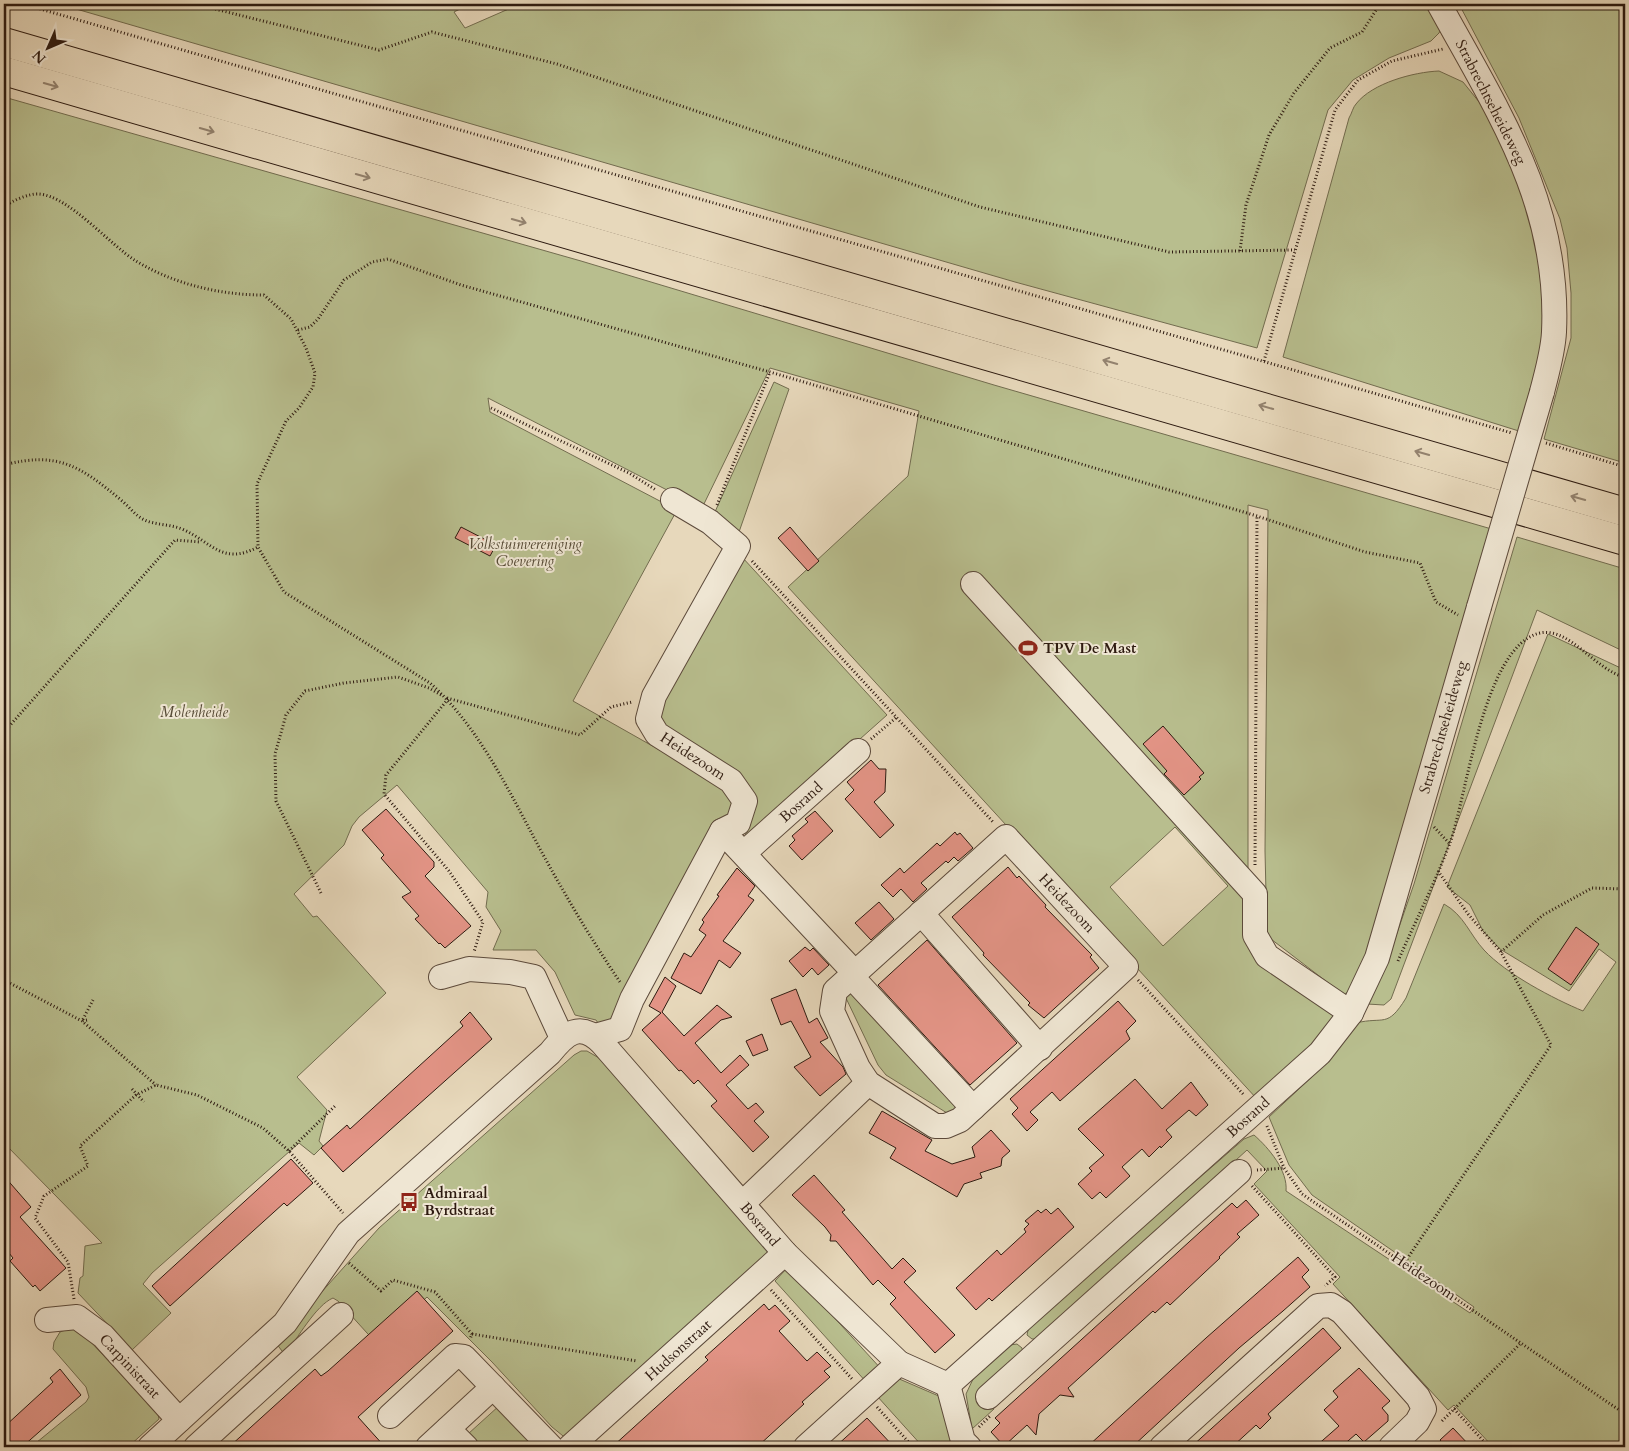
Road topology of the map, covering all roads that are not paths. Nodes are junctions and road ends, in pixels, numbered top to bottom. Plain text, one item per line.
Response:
1 (1438, 4) edge
2 (4, 42) edge
3 (4, 72) edge
4 (673, 500) road end
5 (1625, 512) edge
6 (1625, 541) edge
7 (973, 584) dead end
8 (858, 751) road end
9 (722, 831) junction
10 (744, 853) junction
11 (921, 913) junction
12 (853, 974) junction
13 (441, 977) dead end
14 (1351, 1013) junction
15 (595, 1036) junction
16 (562, 1038) junction
17 (1040, 1048) junction
18 (868, 1083) junction
19 (973, 1108) junction
20 (1239, 1172) road end
21 (743, 1203) junction
22 (785, 1253) junction
23 (341, 1315) dead end
24 (47, 1320) dead end
25 (1015, 1327) junction
26 (1038, 1352) junction
27 (899, 1363) junction
28 (948, 1385) junction
29 (493, 1386) junction
30 (988, 1397) road end
31 (390, 1416) dead end
32 (179, 1420) junction
33 (448, 1429) junction
34 (966, 1444) edge
35 (150, 1447) edge
36 (196, 1447) edge
37 (428, 1447) edge
38 (466, 1447) edge
39 (551, 1447) edge
40 (570, 1447) edge
41 (806, 1447) edge
42 (1162, 1447) edge
43 (1391, 1447) edge

1 - 14 street, Strabrechtseheideweg, bridge
5 -> 2 highway
3 -> 6 highway
4 - 9 street, Heidezoom
7 - 14 street
8 - 10 street, Bosrand
9 - 10 street
9 - 15 street
10 - 12 street
11 - 12 street
11 - 17 street
11 - 17 street, Heidezoom
12 - 18 street
12 - 19 street
13 - 16 street
14 - 25 street, Bosrand
15 - 16 street
15 - 21 street, Bosrand
16 - 32 street
17 - 19 street
18 - 19 street
18 - 21 street
20 - 26 street
21 - 22 street, Bosrand
22 - 27 street, Bosrand
22 - 40 street, Hudsonstraat
23 - 36 street
24 - 32 street, Carpinistraat
25 - 26 street
25 - 28 street, Bosrand
26 - 30 street
27 - 28 street, Bosrand
27 - 41 street
28 - 34 street
29 - 31 street
29 - 33 street
29 - 39 street
32 - 35 street
33 - 37 street
33 - 38 street
42 - 43 street

